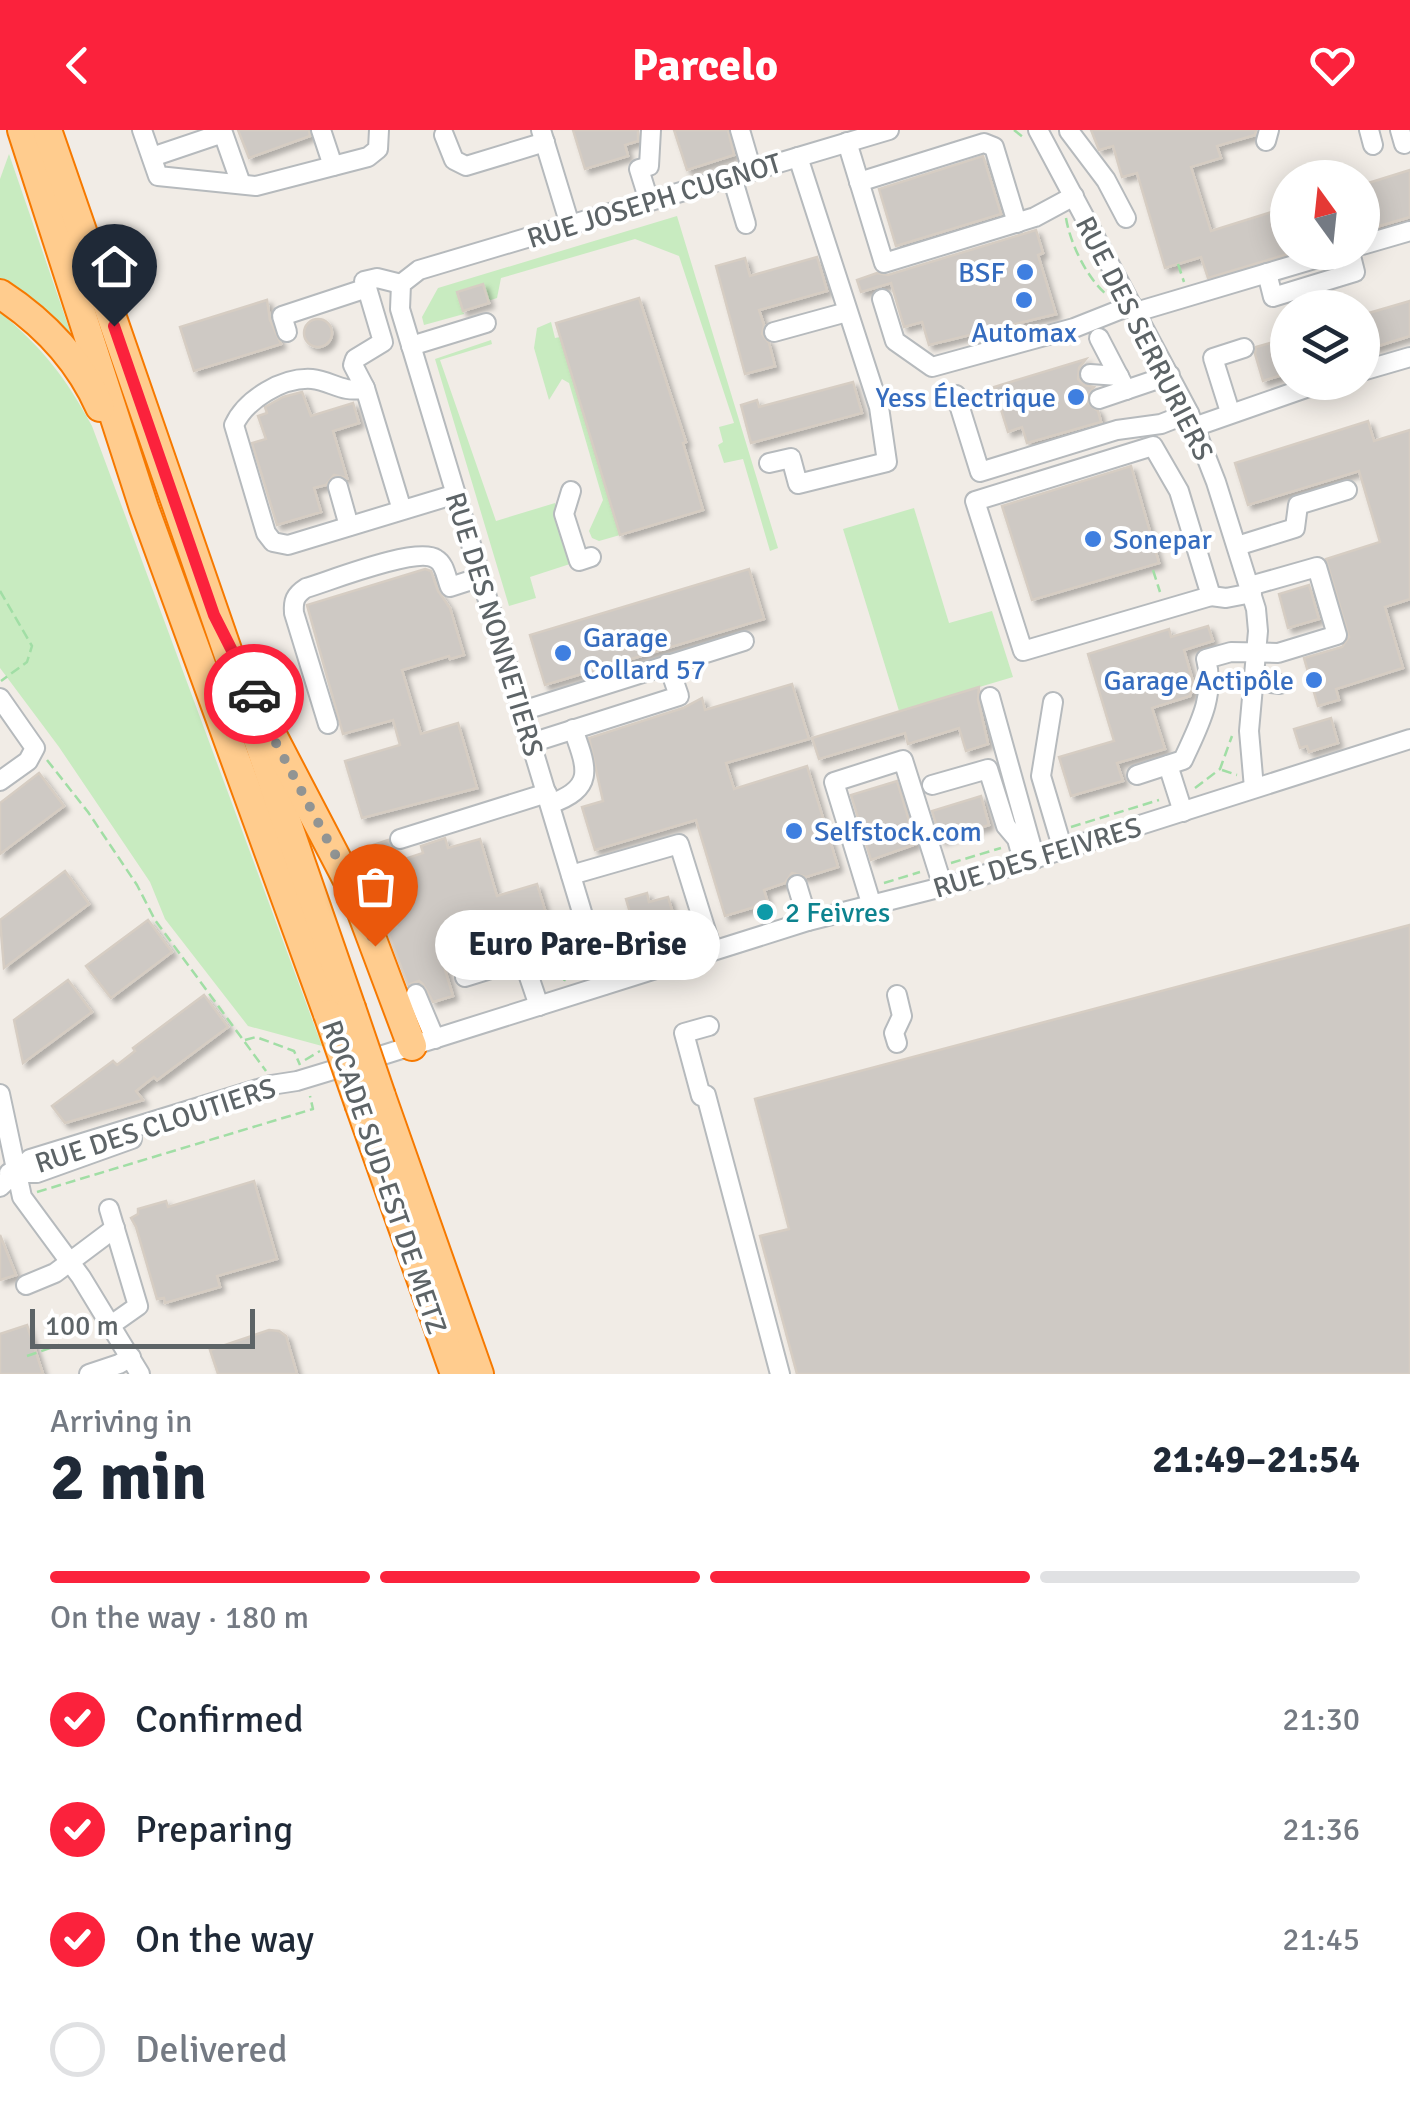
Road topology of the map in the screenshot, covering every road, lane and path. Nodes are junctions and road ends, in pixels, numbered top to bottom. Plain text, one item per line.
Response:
1 (22, 130) edge
2 (142, 130) edge
3 (321, 130) edge
4 (379, 130) edge
5 (651, 130) edge
6 (740, 130) edge
7 (889, 130) edge
8 (1038, 130) edge
9 (50, 135) edge
10 (444, 135) dead end
11 (543, 136) edge
12 (859, 136) edge
13 (969, 138) edge
14 (1073, 138) edge
15 (152, 157) junction
16 (798, 157) junction
17 (1053, 158) junction
18 (333, 166) junction
19 (752, 171) junction
20 (732, 177) junction
21 (859, 182) junction
22 (241, 184) junction
23 (1074, 196) junction
24 (649, 202) junction
25 (1126, 218) dead end
26 (1017, 223) junction
27 (746, 224) dead end
28 (570, 225) junction
29 (1410, 231) edge
30 (1380, 240) edge
31 (1280, 270) edge
32 (1354, 270) edge
33 (1267, 274) junction
34 (400, 284) junction
35 (367, 288) junction
36 (0, 294) edge
37 (882, 299) dead end
38 (1134, 308) junction
39 (847, 312) junction
40 (486, 323) dead end
41 (287, 332) dead end
42 (774, 332) dead end
43 (1099, 338) dead end
44 (411, 346) junction
45 (1244, 348) dead end
46 (1410, 357) edge
47 (1380, 366) edge
48 (1090, 374) dead end
49 (1170, 375) junction
50 (1122, 383) junction
51 (365, 388) junction
52 (956, 395) dead end
53 (1099, 399) dead end
54 (1270, 399) edge
55 (1230, 412) junction
56 (1191, 420) junction
57 (769, 463) dead end
58 (338, 487) dead end
59 (1347, 490) dead end
60 (571, 491) dead end
61 (456, 494) junction
62 (144, 508) junction
63 (402, 510) junction
64 (349, 526) junction
65 (1237, 546) junction
66 (591, 557) dead end
67 (1153, 570) dead end
68 (481, 576) junction
69 (1251, 590) junction
70 (0, 591) edge
71 (1211, 596) junction
72 (1165, 610) junction
73 (214, 615) junction
74 (744, 641) dead end
75 (1256, 652) junction
76 (668, 664) junction
77 (0, 682) edge
78 (1253, 682) junction
79 (1280, 684) dead end
80 (990, 697) dead end
81 (0, 698) edge
82 (1053, 702) dead end
83 (522, 711) junction
84 (328, 724) dead end
85 (574, 729) junction
86 (1410, 739) edge
87 (531, 742) junction
88 (35, 748) junction
89 (1168, 765) junction
90 (1137, 775) dead end
91 (0, 781) edge
92 (932, 785) dead end
93 (1254, 788) junction
94 (548, 798) junction
95 (1183, 812) junction
96 (400, 839) dead end
97 (1064, 850) junction
98 (1030, 861) junction
99 (572, 875) junction
100 (797, 885) dead end
101 (944, 887) junction
102 (871, 902) junction
103 (808, 921) junction
104 (712, 950) junction
105 (466, 976) dead end
106 (604, 985) junction
107 (416, 994) dead end
108 (897, 995) dead end
109 (539, 1006) junction
110 (339, 1011) junction
111 (709, 1026) dead end
112 (245, 1040) junction
113 (423, 1042) junction
114 (897, 1043) dead end
115 (266, 1071) dead end
116 (301, 1080) junction
117 (0, 1094) edge
118 (371, 1101) junction
119 (8, 1174) edge
120 (0, 1188) edge
121 (33, 1193) dead end
122 (109, 1209) dead end
123 (115, 1228) junction
124 (70, 1261) junction
125 (26, 1285) dead end
126 (111, 1324) junction
127 (59, 1346) dead end
128 (27, 1356) dead end
129 (130, 1357) junction
130 (89, 1374) edge
131 (140, 1374) edge
132 (454, 1374) edge
133 (479, 1374) edge
134 (780, 1374) edge

1 - 62 highway, ROCADE SUD-EST DE METZ
2 - 15 street
3 - 18 street
4 - 18 street
5 - 24 street
6 - 19 street
7 - 12 street, RUE JOSEPH CUGNOT
8 - 17 street, RUE DES SERRURIERS
9 - 73 highway, ROCADE SUD-EST DE METZ
10 - 11 street
11 - 28 street
12 - 16 street, RUE JOSEPH CUGNOT
12 - 21 street
13 - 21 street
13 - 26 street
14 - 17 street
14 - 25 street
15 - 22 street
15 - 22 street
16 - 19 street, RUE JOSEPH CUGNOT
16 - 39 street
17 - 23 street, RUE DES SERRURIERS
18 - 22 street
19 - 20 street, RUE JOSEPH CUGNOT
20 - 24 street, RUE JOSEPH CUGNOT
20 - 27 street
21 - 26 street
23 - 26 street
23 - 38 street, RUE DES SERRURIERS
24 - 28 street, RUE JOSEPH CUGNOT
28 - 34 street, RUE JOSEPH CUGNOT
29 - 30 street
31 - 33 street
32 - 33 street
33 - 38 street
34 - 35 street
34 - 44 street, RUE DES NONNETIERS
35 - 41 street
35 - 51 street
36 - 62 highway
37 - 38 street
38 - 49 street, RUE DES SERRURIERS
39 - 42 street
39 - 57 street
40 - 44 street
43 - 50 street
44 - 61 street, RUE DES NONNETIERS
45 - 55 street
46 - 47 street
48 - 50 street
49 - 50 street
49 - 56 street, RUE DES SERRURIERS
50 - 53 street
51 - 63 street
51 - 64 street
52 - 56 street
54 - 55 street
55 - 56 street
56 - 65 street, RUE DES SERRURIERS
58 - 64 street
59 - 65 street
60 - 66 street
61 - 63 street
61 - 68 street, RUE DES NONNETIERS
62 - 110 highway, ROCADE SUD-EST DE METZ
63 - 64 street
65 - 69 street, RUE DES SERRURIERS
67 - 72 path
68 - 83 street, RUE DES NONNETIERS
68 - 84 street
69 - 71 street
69 - 75 street, RUE DES SERRURIERS
69 - 75 street
70 - 77 path
71 - 72 street
71 - 72 street
73 - 110 highway, ROCADE SUD-EST DE METZ
73 - 113 highway
74 - 76 street
75 - 78 street, RUE DES SERRURIERS
75 - 89 street
76 - 83 street
76 - 85 street
78 - 79 street
78 - 93 street, RUE DES SERRURIERS
80 - 98 street
81 - 88 street
82 - 97 street
83 - 87 street, RUE DES NONNETIERS
85 - 87 street
85 - 94 street
86 - 93 street, RUE DES FEIVRES
87 - 94 street, RUE DES NONNETIERS
88 - 91 street
88 - 112 path
89 - 90 street
89 - 95 street
92 - 98 street
93 - 95 street, RUE DES FEIVRES
94 - 96 street
94 - 99 street, RUE DES NONNETIERS
95 - 97 street, RUE DES FEIVRES
97 - 98 street, RUE DES FEIVRES
98 - 101 street, RUE DES FEIVRES
99 - 104 street
99 - 106 street, RUE DES NONNETIERS
100 - 103 street
101 - 102 street, RUE DES FEIVRES
101 - 102 street
102 - 103 street, RUE DES FEIVRES
103 - 104 street, RUE DES FEIVRES
104 - 106 street, RUE DES FEIVRES
105 - 109 street
106 - 109 street, RUE DES CLOUTIERS
107 - 113 street
108 - 114 street
109 - 113 street, RUE DES CLOUTIERS
110 - 118 highway, ROCADE SUD-EST DE METZ, bridge
111 - 134 street
112 - 115 path
112 - 116 path
113 - 116 street, RUE DES CLOUTIERS
116 - 119 street, RUE DES CLOUTIERS
116 - 121 path
117 - 119 street
118 - 132 highway, ROCADE SUD-EST DE METZ
118 - 133 highway, ROCADE SUD-EST DE METZ
119 - 120 street, RUE DES CLOUTIERS
119 - 124 street
122 - 123 street
123 - 124 street
123 - 126 street
124 - 125 street
124 - 126 street
126 - 129 street
127 - 128 path
129 - 130 street
129 - 131 street

